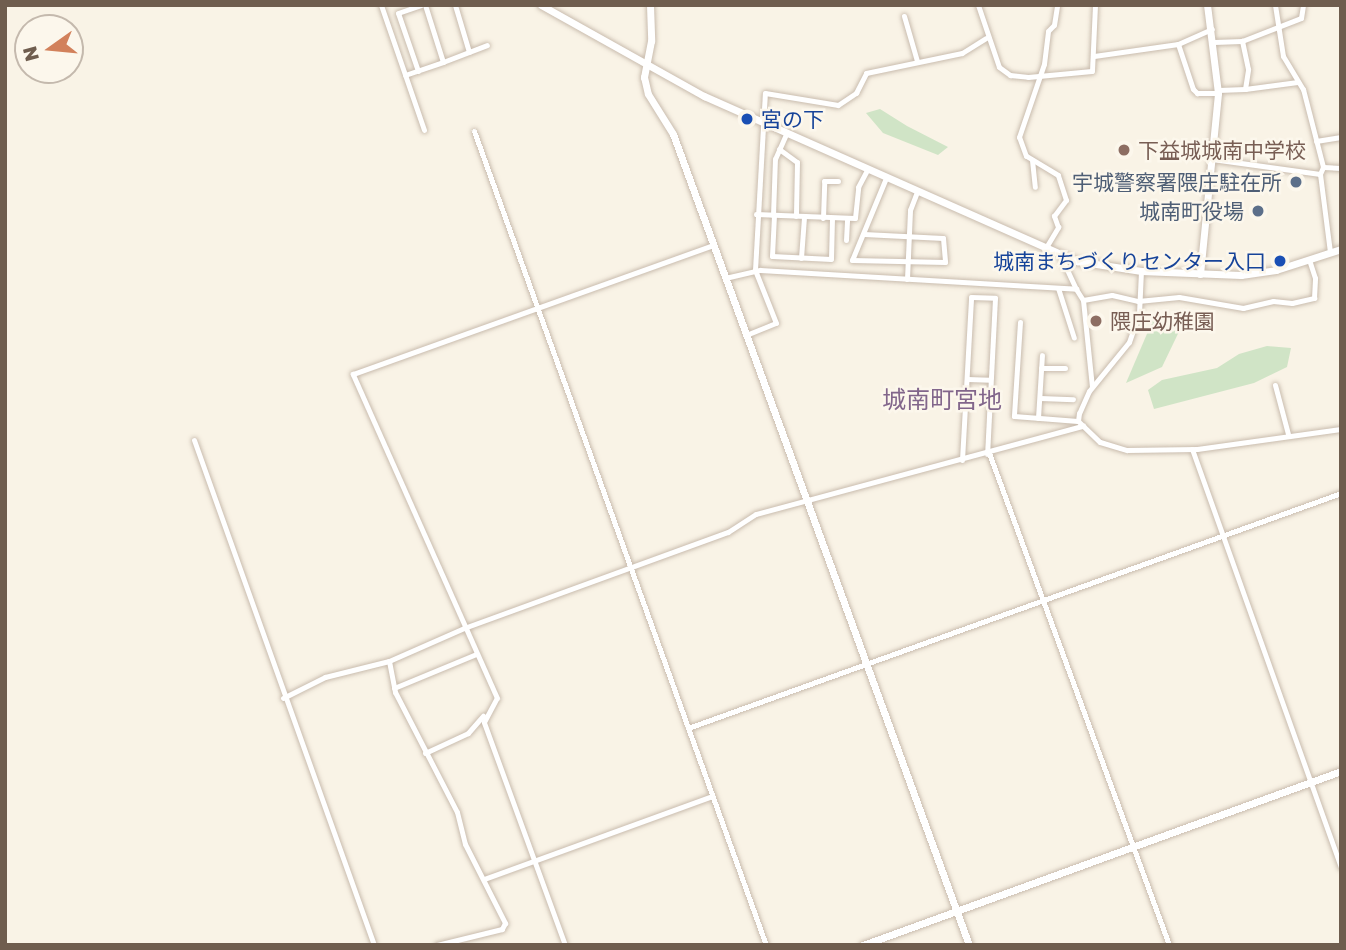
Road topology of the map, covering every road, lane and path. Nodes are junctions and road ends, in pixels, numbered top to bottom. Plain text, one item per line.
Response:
1 (381, 5) edge
2 (423, 5) edge
3 (455, 5) edge
4 (541, 5) edge
5 (650, 5) edge
6 (978, 5) edge
7 (1057, 5) edge
8 (1095, 5) edge
9 (1207, 5) edge
10 (1275, 5) edge
11 (1303, 5) edge
12 (553, 8) edge
13 (904, 16) dead end
14 (1278, 27) junction
15 (1212, 29) junction
16 (986, 38) junction
17 (1242, 41) junction
18 (1214, 42) junction
19 (1178, 44) junction
20 (487, 45) dead end
21 (469, 52) junction
22 (1094, 55) junction
23 (917, 61) junction
24 (443, 62) junction
25 (646, 66) junction
26 (418, 71) junction
27 (405, 75) junction
28 (1041, 75) junction
29 (1298, 82) junction
30 (1245, 89) junction
31 (1218, 92) junction
32 (761, 122) junction
33 (425, 130) dead end
34 (474, 131) dead end
35 (786, 134) junction
36 (1341, 137) edge
37 (1316, 141) junction
38 (779, 149) junction
39 (1212, 159) junction
40 (1032, 160) junction
41 (1323, 167) junction
42 (1341, 168) edge
43 (867, 170) junction
44 (1320, 174) junction
45 (886, 178) junction
46 (838, 181) dead end
47 (1035, 187) dead end
48 (917, 192) junction
49 (756, 214) junction
50 (773, 215) junction
51 (796, 216) junction
52 (804, 217) junction
53 (823, 218) junction
54 (832, 218) junction
55 (847, 218) junction
56 (864, 234) junction
57 (909, 236) junction
58 (846, 240) dead end
59 (713, 245) junction
60 (1045, 249) junction
61 (1341, 250) edge
62 (1331, 252) junction
63 (1060, 255) junction
64 (801, 258) junction
65 (1309, 259) junction
66 (907, 262) junction
67 (755, 270) junction
68 (1141, 271) junction
69 (1200, 274) junction
70 (725, 278) junction
71 (906, 279) junction
72 (1058, 288) junction
73 (1076, 289) junction
74 (1083, 300) junction
75 (1139, 301) junction
76 (538, 305) junction
77 (1084, 313) junction
78 (1068, 318) junction
79 (1020, 322) dead end
80 (746, 334) junction
81 (1074, 338) dead end
82 (1042, 355) dead end
83 (1041, 368) junction
84 (1065, 368) dead end
85 (967, 379) junction
86 (990, 380) junction
87 (1275, 385) dead end
88 (1092, 387) junction
89 (1040, 398) junction
90 (1073, 399) dead end
91 (1038, 418) junction
92 (1081, 424) junction
93 (1341, 429) edge
94 (1288, 434) junction
95 (194, 440) dead end
96 (1192, 449) junction
97 (988, 453) junction
98 (962, 460) junction
99 (1341, 493) edge
100 (807, 501) junction
101 (1222, 536) junction
102 (631, 568) junction
103 (1044, 600) junction
104 (464, 628) junction
105 (476, 654) junction
106 (389, 661) junction
107 (866, 664) junction
108 (394, 688) junction
109 (283, 698) junction
110 (483, 716) junction
111 (688, 728) junction
112 (425, 753) junction
113 (1341, 771) edge
114 (1310, 782) junction
115 (712, 796) junction
116 (1133, 846) junction
117 (534, 860) junction
118 (1341, 867) edge
119 (484, 879) junction
120 (956, 911) junction
121 (374, 945) edge
122 (436, 945) edge
123 (565, 945) edge
124 (766, 945) edge
125 (863, 945) edge
126 (968, 945) edge
127 (1169, 945) edge

1 - 27 street
2 - 24 street
2 - 26 street
3 - 21 street
4 - 12 street
5 - 25 street
6 - 16 street
7 - 28 street
8 - 22 street
9 - 15 street
10 - 14 street
11 - 14 street
12 - 25 street
13 - 23 street
14 - 17 street
14 - 29 street
15 - 18 street
15 - 19 street
16 - 23 street
16 - 28 street
17 - 18 street
17 - 30 street
18 - 31 street
19 - 22 street
19 - 31 street
20 - 21 street
21 - 24 street
22 - 28 street
23 - 32 street
24 - 26 street
25 - 32 street
25 - 59 street
26 - 27 street
27 - 33 street
28 - 40 street
29 - 30 street
29 - 37 street
30 - 31 street
31 - 39 street
32 - 35 street
32 - 49 street
34 - 76 street
35 - 38 street
35 - 43 street
36 - 37 street
37 - 41 street
38 - 50 street
38 - 51 street
39 - 44 street
39 - 69 street
40 - 47 street
40 - 60 street
41 - 42 street
41 - 44 street
43 - 45 street
43 - 55 street
44 - 62 street
45 - 48 street
45 - 56 street
46 - 53 street
48 - 57 street
48 - 60 street
49 - 50 street
49 - 67 street
50 - 51 street
50 - 64 street
51 - 52 street
52 - 53 street
52 - 64 street
53 - 54 street
54 - 55 street
54 - 64 street
55 - 58 street
56 - 57 street
56 - 66 street
57 - 66 street
57 - 66 street
59 - 70 street
59 - 76 street
60 - 63 street
61 - 62 street
62 - 65 street
63 - 68 street
63 - 73 street
65 - 69 street
65 - 75 street
66 - 71 street
67 - 70 street
67 - 71 street
67 - 80 street
68 - 69 street
68 - 75 street
70 - 80 street
71 - 72 street
72 - 73 street
72 - 78 street
73 - 74 street
74 - 75 street
74 - 77 street
75 - 88 street
76 - 102 street
76 - 104 street
77 - 78 street
77 - 88 street
78 - 81 street
79 - 91 street
80 - 100 street
82 - 83 street
83 - 84 street
83 - 89 street
85 - 86 street
85 - 86 street
85 - 98 street
86 - 97 street
87 - 94 street
88 - 92 street
89 - 90 street
89 - 91 street
91 - 92 street
92 - 96 street
92 - 97 street
93 - 94 street
94 - 96 street
95 - 109 street
96 - 101 street
97 - 98 street
97 - 103 street
98 - 100 street
99 - 101 street
100 - 102 street
100 - 107 street
101 - 103 street
101 - 114 street
102 - 104 street
102 - 111 street
103 - 107 street
103 - 116 street
104 - 105 street
104 - 106 street
105 - 108 street
105 - 110 street
106 - 108 street
106 - 109 street
107 - 111 street
107 - 120 street
108 - 112 street
109 - 121 street
110 - 112 street
110 - 117 street
111 - 115 street
112 - 119 street
113 - 114 street
114 - 116 street
114 - 118 street
115 - 117 street
115 - 124 street
116 - 120 street
116 - 127 street
117 - 119 street
117 - 123 street
119 - 122 street
120 - 125 street
120 - 126 street

